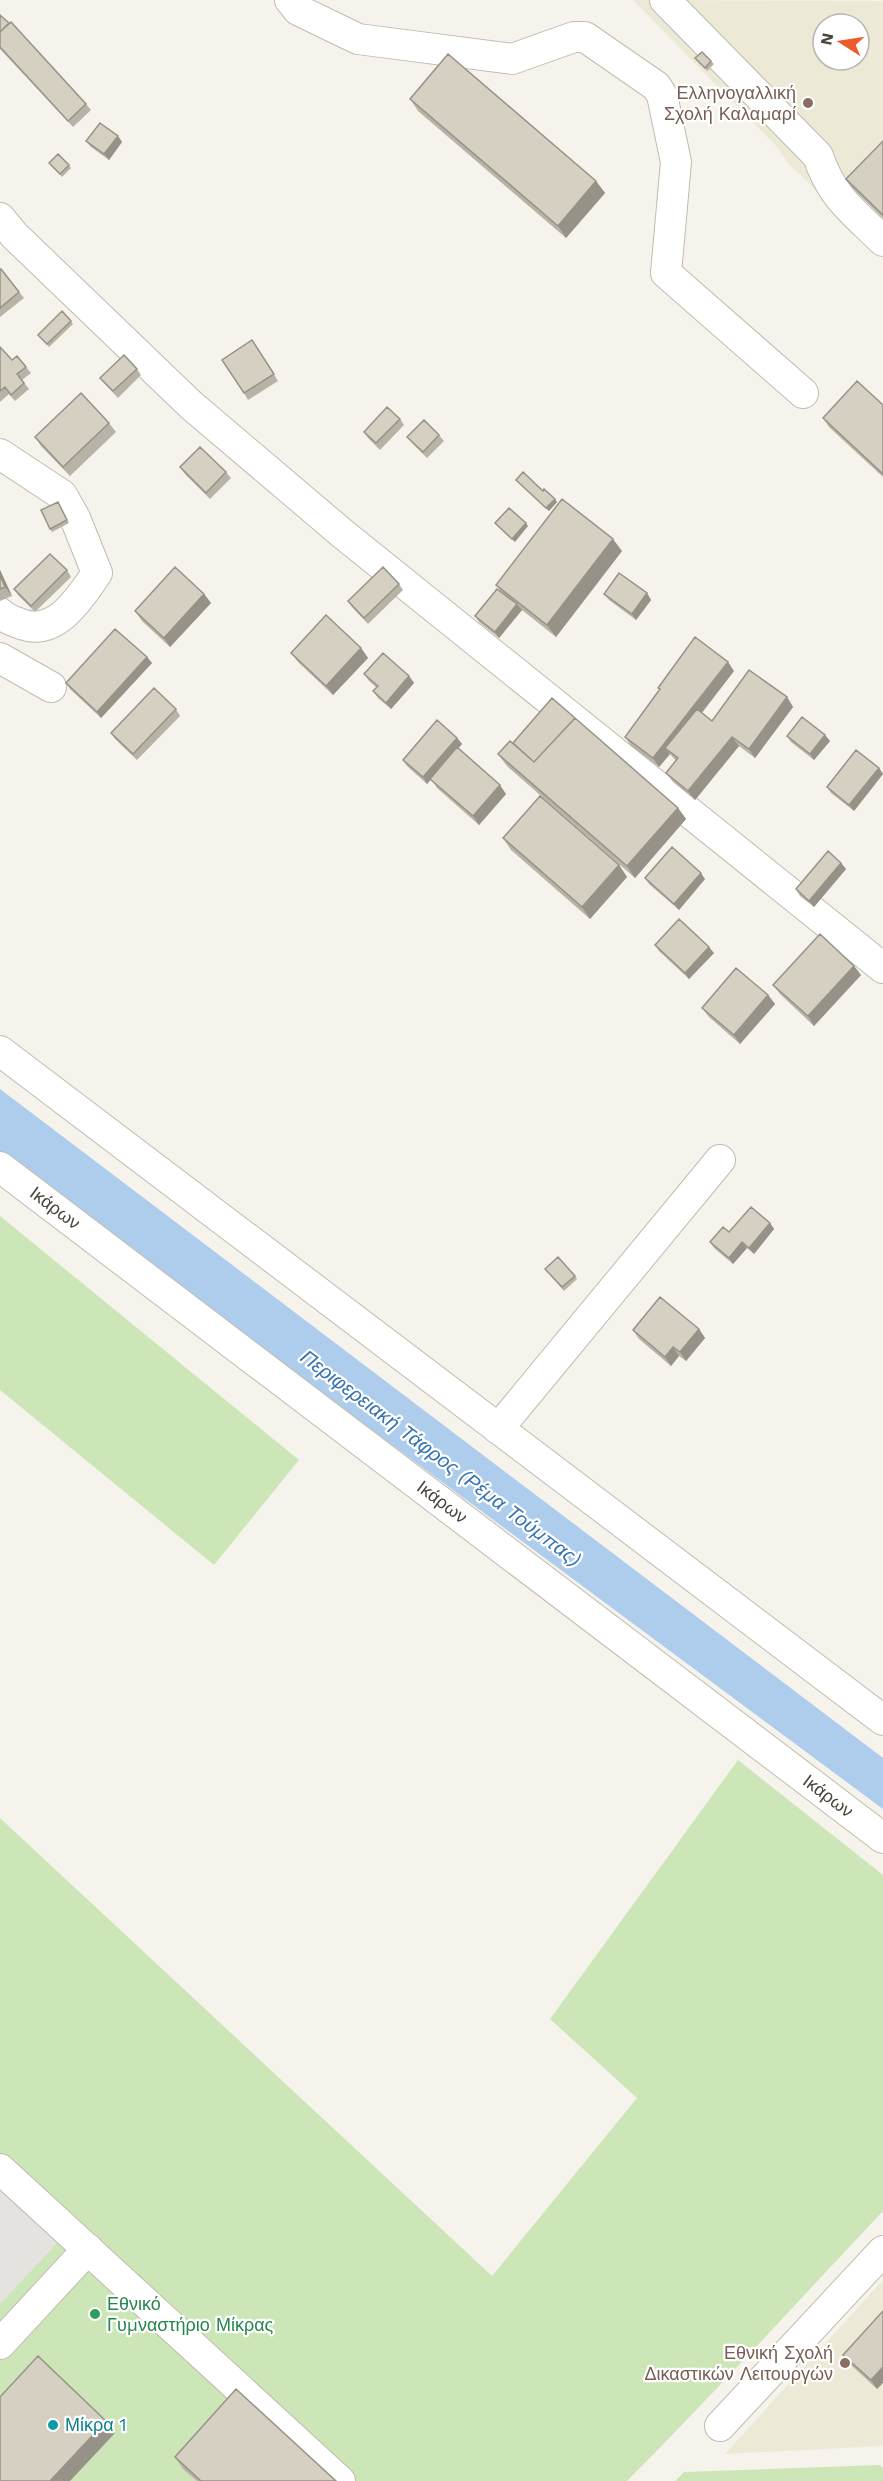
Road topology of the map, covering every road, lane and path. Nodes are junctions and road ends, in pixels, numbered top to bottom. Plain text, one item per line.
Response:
1 (290, 0) edge
2 (665, 0) edge
3 (0, 218) edge
4 (883, 241) edge
5 (803, 393) dead end
6 (0, 454) edge
7 (0, 613) edge
8 (0, 658) edge
9 (51, 687) dead end
10 (883, 968) edge
11 (0, 1051) edge
12 (720, 1160) dead end
13 (0, 1167) edge
14 (498, 1429) junction
15 (883, 1720) edge
16 (883, 1838) edge
17 (0, 2169) edge
18 (88, 2249) junction
19 (883, 2251) edge
20 (0, 2344) edge
21 (720, 2426) dead end
22 (340, 2481) edge

1 - 5 street
2 - 4 street
3 - 10 street
6 - 7 street
8 - 9 street
11 - 14 street
12 - 14 street
13 - 16 street, Ικάρων
14 - 15 street
17 - 18 street
18 - 20 street
18 - 22 street
19 - 21 street

